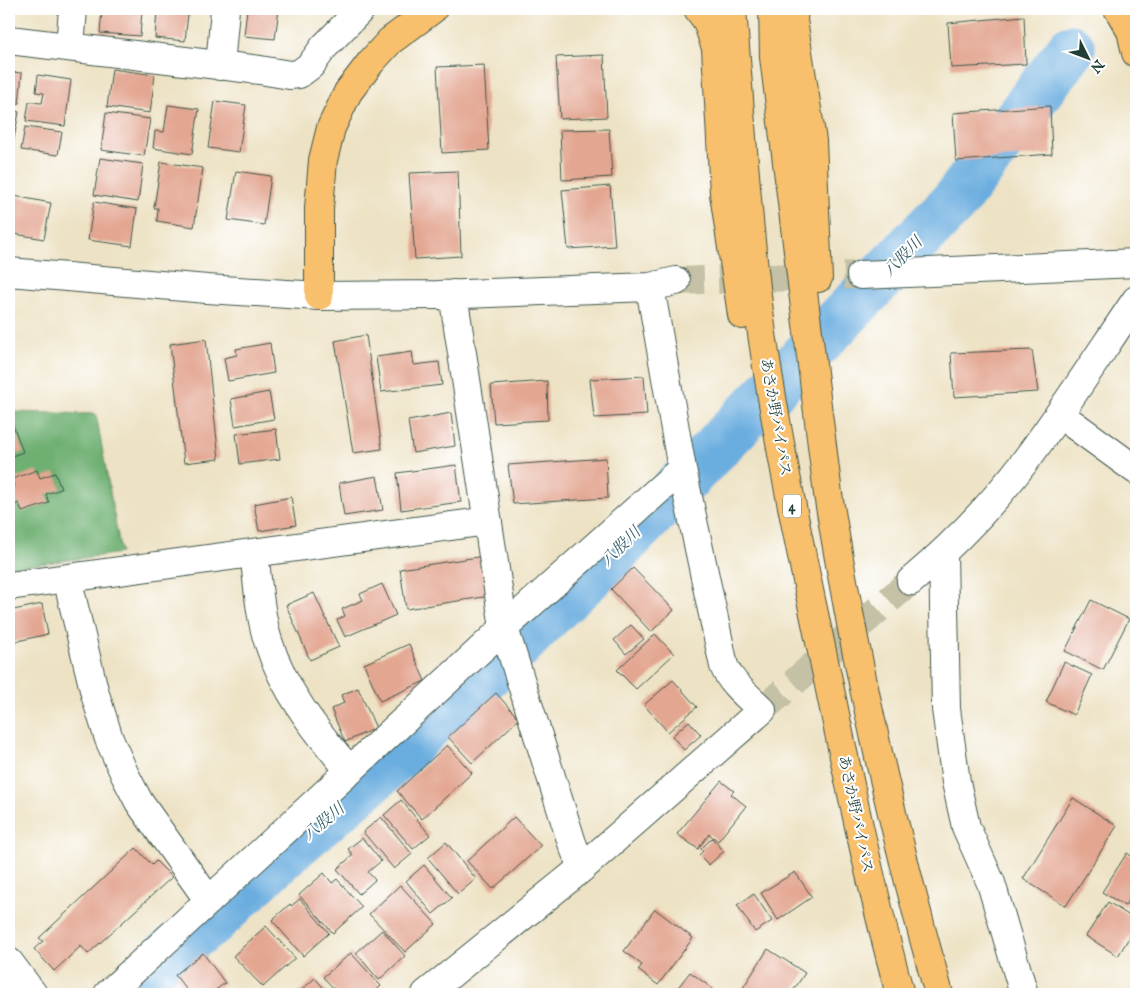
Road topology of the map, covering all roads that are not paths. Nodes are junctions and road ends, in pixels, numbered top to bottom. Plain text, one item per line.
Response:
1 (73, 9) edge
2 (226, 9) edge
3 (361, 9) edge
4 (433, 9) edge
5 (698, 9) edge
6 (732, 9) edge
7 (773, 9) edge
8 (794, 9) edge
9 (1118, 9) edge
10 (9, 40) edge
11 (70, 47) junction
12 (1136, 53) edge
13 (220, 66) junction
14 (1136, 263) edge
15 (9, 272) edge
16 (861, 275) tunnel mouth
17 (453, 294) junction
18 (319, 296) junction
19 (1136, 300) edge
20 (1059, 414) junction
21 (682, 469) junction
22 (1136, 470) edge
23 (828, 494) junction
24 (792, 506) junction
25 (488, 521) junction
26 (254, 553) junction
27 (943, 554) junction
28 (67, 578) junction
29 (911, 581) tunnel mouth
30 (9, 586) edge
31 (504, 628) junction
32 (350, 771) junction
33 (582, 868) junction
34 (209, 901) junction
35 (9, 962) edge
36 (33, 994) edge
37 (108, 994) edge
38 (426, 994) edge
39 (900, 994) edge
40 (939, 994) edge
41 (1024, 994) edge

1 - 11 street
2 - 13 street
3 - 13 street
4 - 18 highway
5 - 24 highway
6 - 24 highway, あさか野バイパス / 4
7 - 23 highway
8 - 23 highway
9 - 12 highway
10 - 11 street
11 - 13 street
14 - 16 street
15 - 18 street
17 - 18 street
17 - 21 street
17 - 25 street
19 - 20 street
20 - 22 street
20 - 27 street
21 - 31 street
21 - 33 street
23 - 40 highway
24 - 39 highway, あさか野バイパス / 4
25 - 26 street
25 - 31 street
26 - 28 street
26 - 32 street
27 - 29 street
27 - 41 street
28 - 30 street
28 - 34 street
31 - 32 street
31 - 33 street
32 - 34 street
33 - 38 street
34 - 37 street
35 - 36 street

